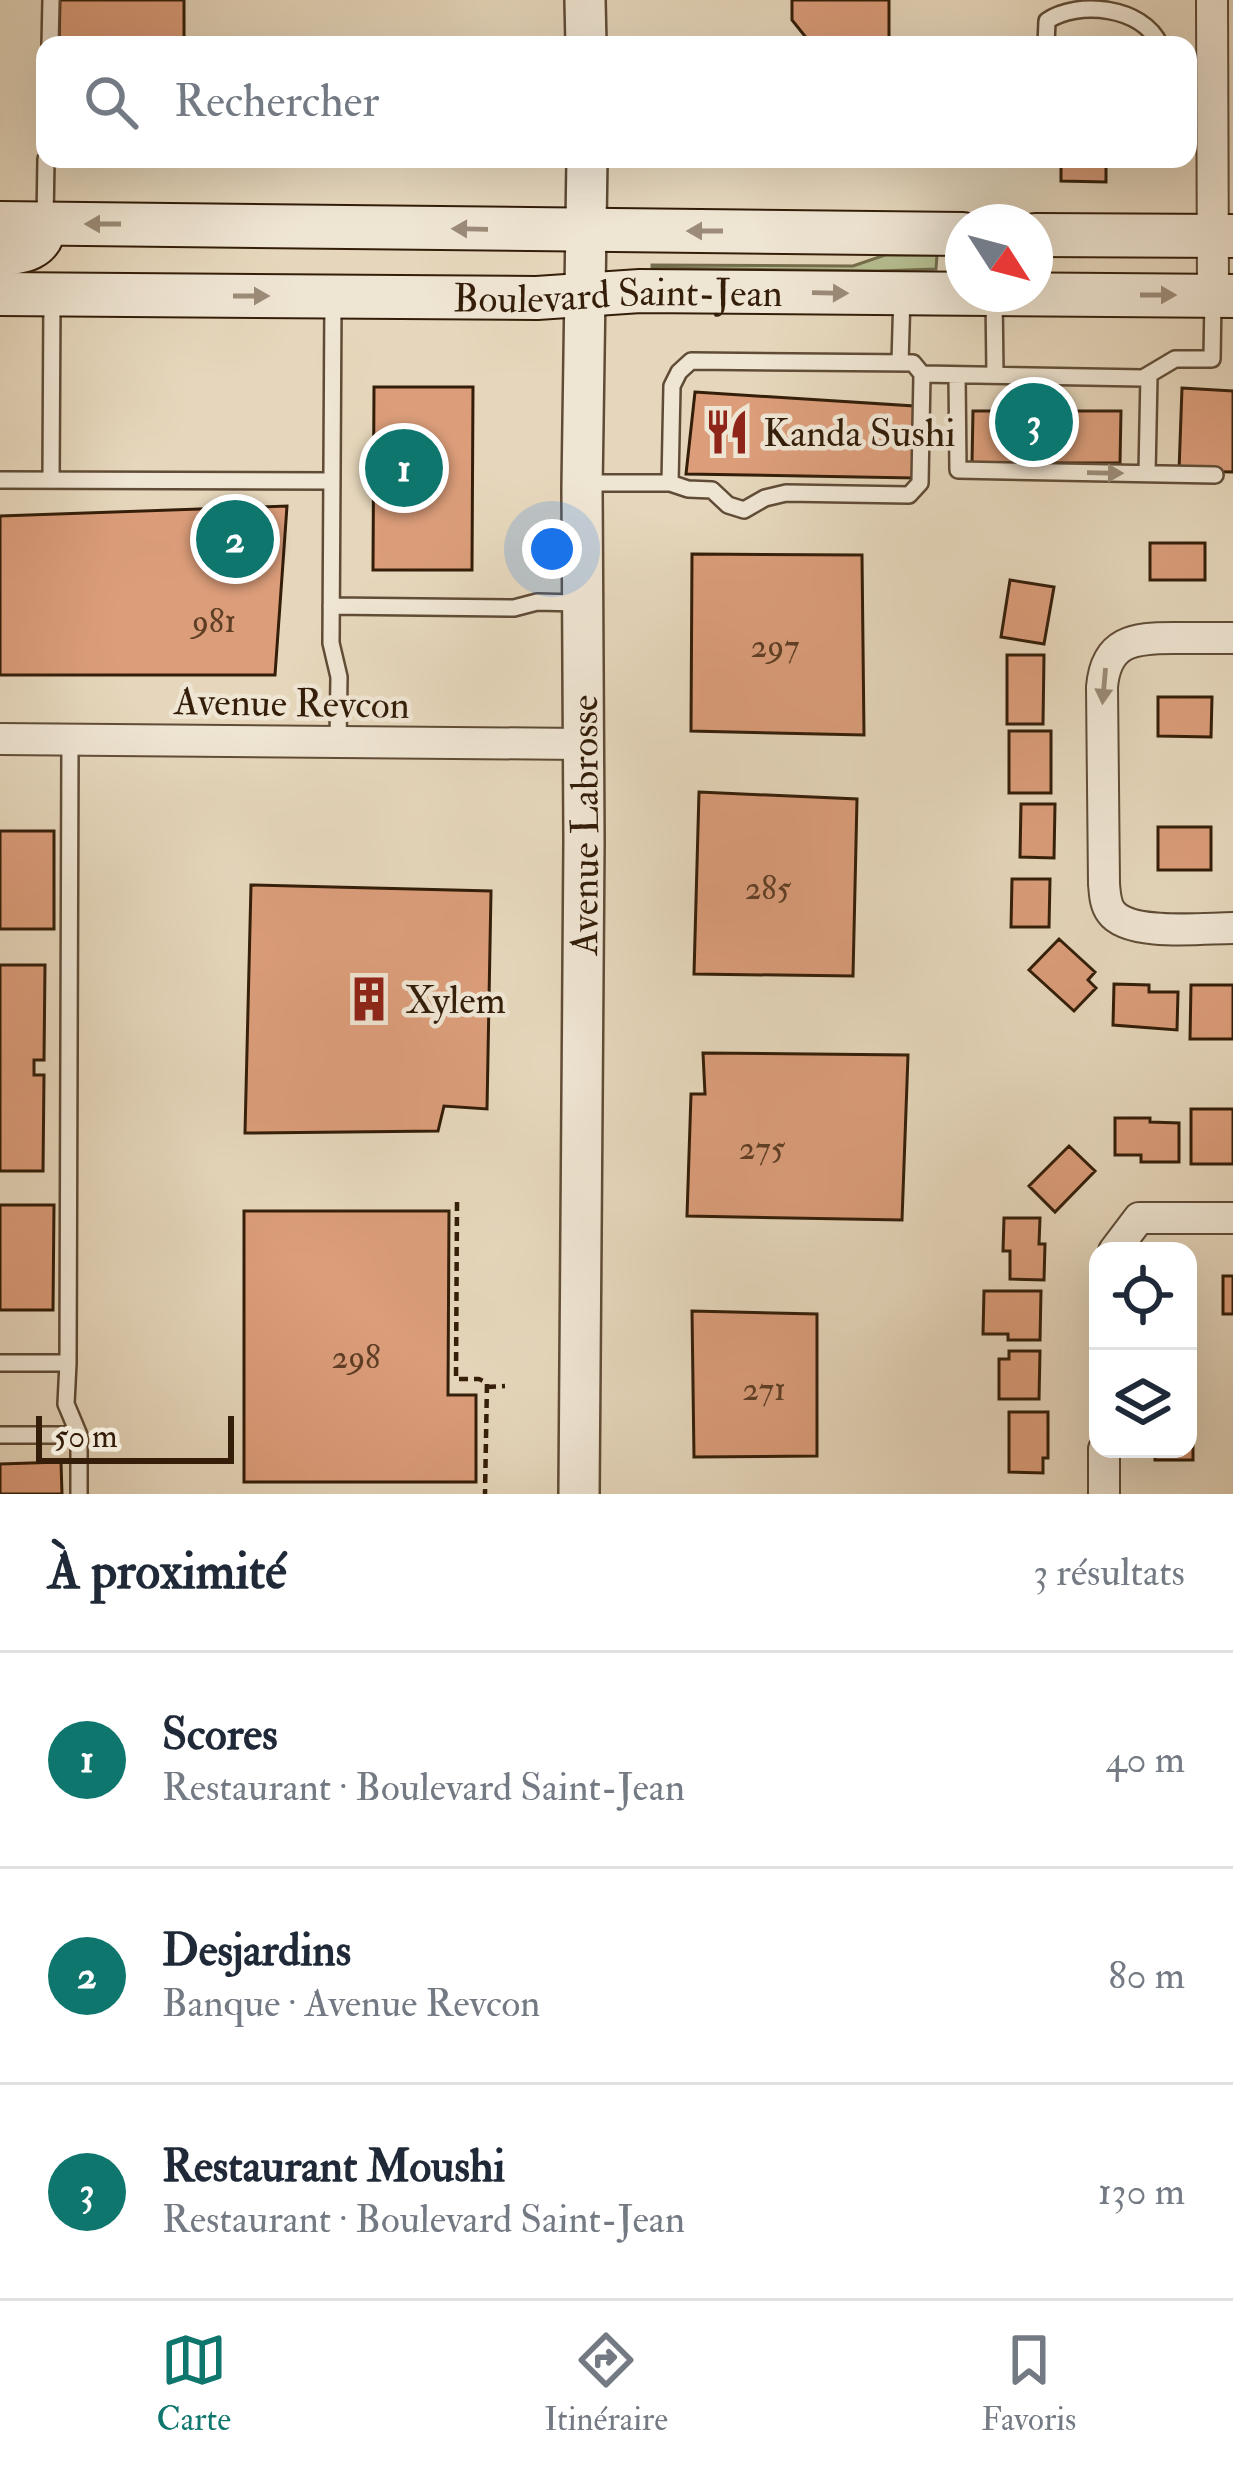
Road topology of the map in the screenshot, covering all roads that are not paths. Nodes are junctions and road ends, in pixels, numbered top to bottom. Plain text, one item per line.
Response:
1 (51, 0) edge
2 (585, 0) edge
3 (1211, 0) edge
4 (50, 36) edge
5 (586, 36) edge
6 (1046, 36) edge
7 (1156, 36) edge
8 (46, 168) edge
9 (587, 168) edge
10 (0, 223) edge
11 (45, 224) junction
12 (587, 230) junction
13 (945, 234) edge
14 (1053, 235) edge
15 (1223, 236) edge
16 (0, 254) edge
17 (0, 294) edge
18 (52, 294) junction
19 (586, 294) junction
20 (902, 294) junction
21 (945, 294) edge
22 (1053, 295) edge
23 (333, 296) junction
24 (1223, 296) edge
25 (994, 312) edge
26 (900, 363) junction
27 (922, 374) junction
28 (957, 375) junction
29 (994, 375) junction
30 (1149, 376) junction
31 (1147, 473) junction
32 (1215, 475) dead end
33 (0, 480) edge
34 (51, 480) junction
35 (332, 482) junction
36 (582, 483) junction
37 (670, 483) junction
38 (582, 603) junction
39 (331, 606) junction
40 (1233, 638) edge
41 (0, 739) edge
42 (70, 739) junction
43 (338, 742) junction
44 (582, 744) junction
45 (1233, 928) edge
46 (1233, 1218) edge
47 (1121, 1242) edge
48 (0, 1363) edge
49 (68, 1363) junction
50 (0, 1435) edge
51 (80, 1436) junction
52 (1104, 1458) edge
53 (79, 1494) edge
54 (579, 1494) edge
55 (1104, 1494) edge

1 - 4 lane
2 - 5 street
3 - 15 street
6 - 7 lane
8 - 11 lane
9 - 12 street, Avenue Labrosse
10 - 11 main road, Boulevard Saint-Jean
12 -> 11 main road, Boulevard Saint-Jean
11 - 16 main road
13 -> 12 main road, Boulevard Saint-Jean
12 - 19 street, Avenue Labrosse
14 - 15 main road
15 - 24 street
17 - 18 main road, Boulevard Saint-Jean
18 -> 23 main road, Boulevard Saint-Jean
18 - 34 lane
19 -> 20 main road, Boulevard Saint-Jean
19 - 23 main road, Boulevard Saint-Jean
19 - 36 street, Avenue Labrosse
20 - 21 main road, Boulevard Saint-Jean
20 - 26 lane
22 -> 24 main road, Boulevard Saint-Jean
23 - 35 lane
24 - 30 lane
25 - 29 lane
26 - 27 lane
26 - 37 lane
27 - 28 lane
27 - 37 lane
28 - 29 lane
28 -> 31 lane
29 - 30 lane
30 - 31 lane
31 - 32 lane
33 - 34 lane
34 - 35 lane
35 - 39 lane
36 - 37 lane
36 - 38 street, Avenue Labrosse
38 - 39 lane
38 - 44 street, Avenue Labrosse
39 - 43 lane
40 -> 45 street
41 - 42 street, Avenue Revcon
42 - 43 street, Avenue Revcon
42 - 49 lane
43 - 44 street, Avenue Revcon
44 - 54 street, Avenue Labrosse
46 - 47 street
48 - 49 lane
49 - 51 lane
50 - 51 lane
51 - 53 lane
52 - 55 street

